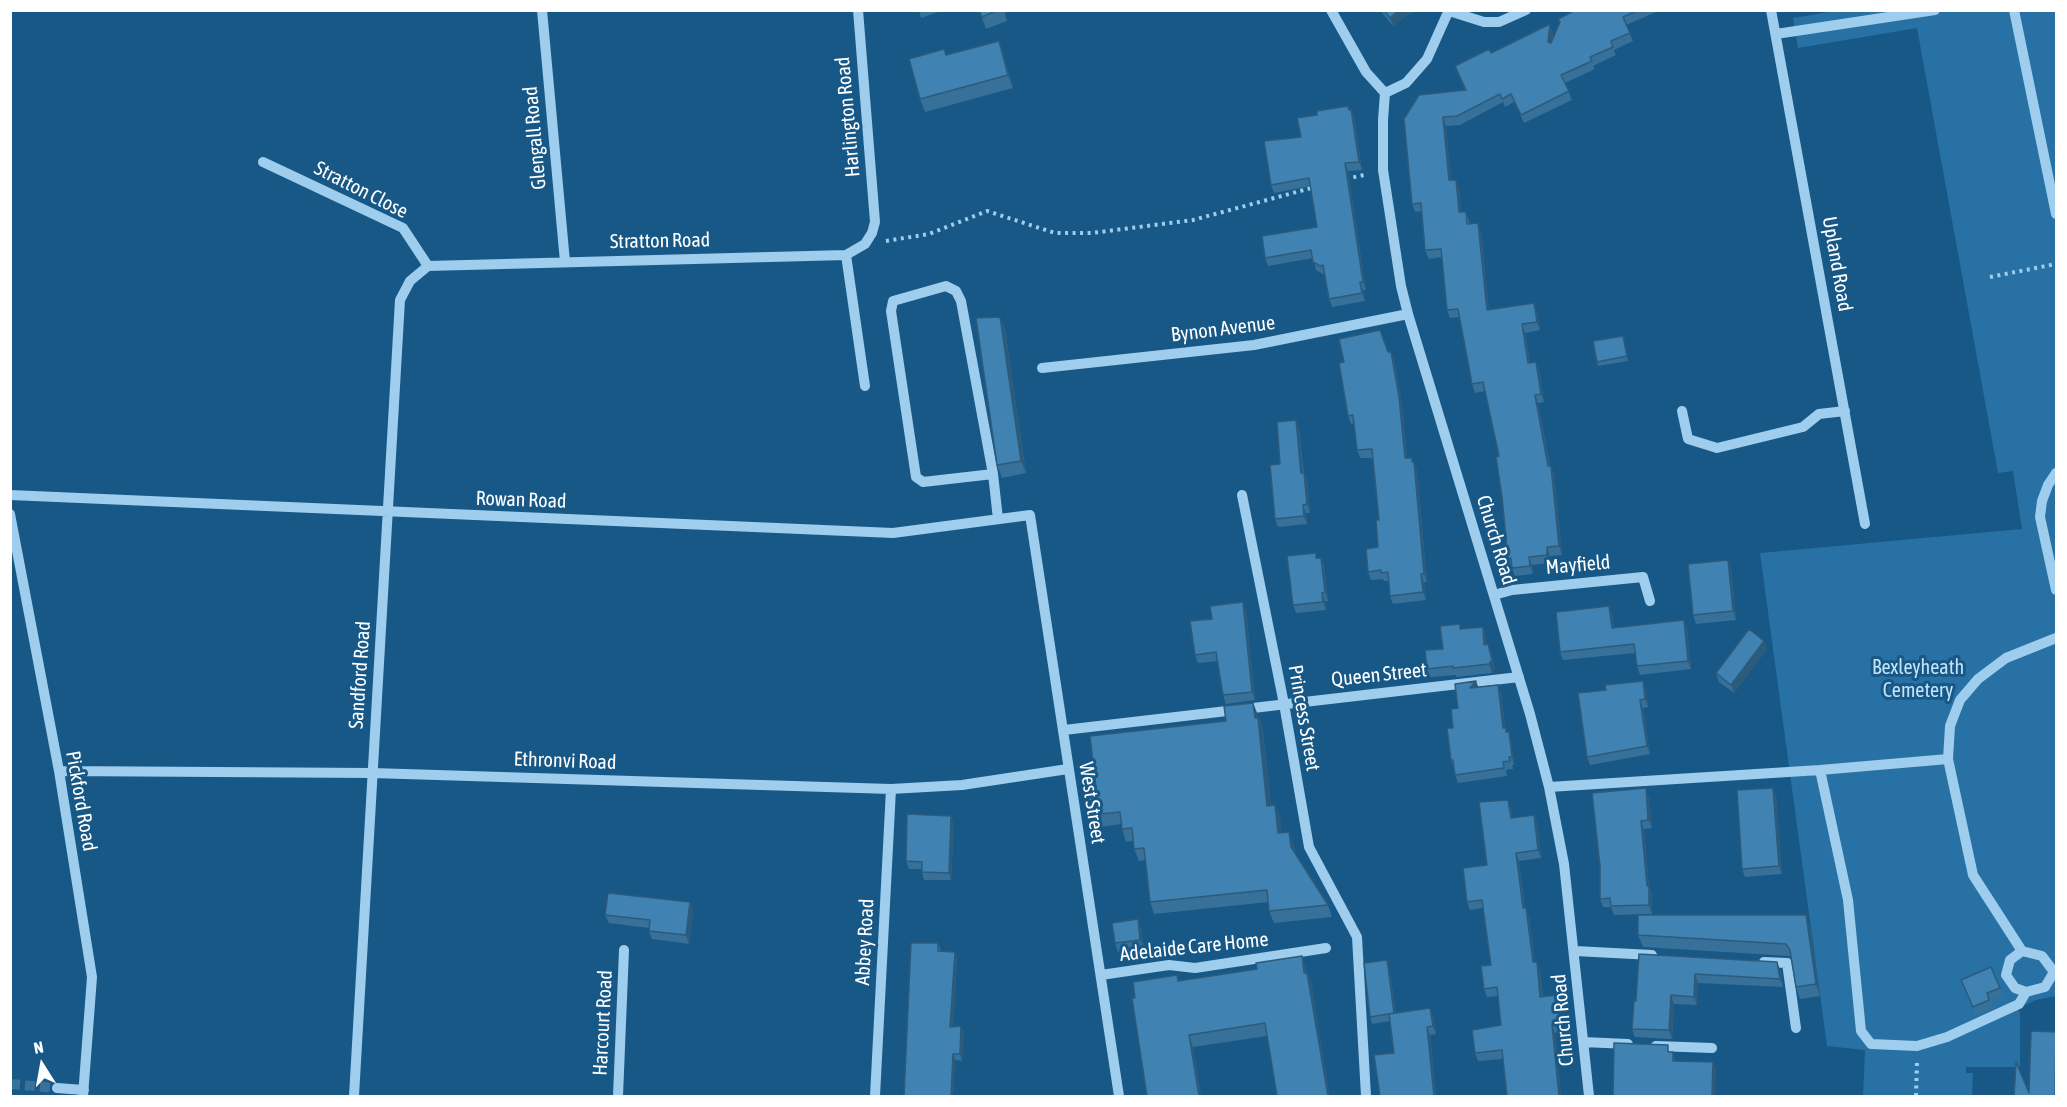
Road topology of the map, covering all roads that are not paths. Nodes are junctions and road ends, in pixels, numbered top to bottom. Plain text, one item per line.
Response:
1 (542, 10) edge
2 (858, 10) edge
3 (1331, 10) edge
4 (1526, 10) edge
5 (1772, 10) edge
6 (1935, 10) edge
7 (2014, 10) edge
8 (1449, 11) edge
9 (1776, 34) junction
10 (1385, 93) junction
11 (263, 162) dead end
12 (2056, 214) edge
13 (865, 244) joint
14 (846, 255) junction
15 (565, 262) junction
16 (428, 266) junction
17 (1408, 314) junction
18 (1042, 368) dead end
19 (865, 386) dead end
20 (1682, 411) dead end
21 (1845, 411) junction
22 (2056, 473) edge
23 (993, 474) junction
24 (10, 495) edge
25 (1242, 495) dead end
26 (389, 512) junction
27 (10, 514) edge
28 (1030, 515) joint
29 (998, 519) junction
30 (1865, 524) dead end
31 (2056, 590) edge
32 (1494, 595) junction
33 (1650, 601) dead end
34 (2056, 638) edge
35 (1519, 677) junction
36 (1284, 704) junction
37 (1064, 730) junction
38 (1948, 759) junction
39 (1068, 769) junction
40 (1820, 770) junction
41 (58, 771) junction
42 (372, 773) junction
43 (1549, 787) junction
44 (891, 789) junction
45 (1326, 948) dead end
46 (624, 950) dead end
47 (1575, 951) junction
48 (2022, 951) junction
49 (1669, 956) edge
50 (1751, 961) edge
51 (2055, 972) edge
52 (1101, 975) junction
53 (2026, 992) junction
54 (1796, 1028) dead end
55 (1583, 1042) junction
56 (1712, 1048) dead end
57 (57, 1088) tunnel mouth
58 (84, 1093) edge
59 (354, 1096) edge
60 (618, 1096) edge
61 (875, 1096) edge
62 (1119, 1096) edge
63 (1366, 1096) edge
64 (1588, 1096) edge

1 - 15 street, Glengall Road
2 - 13 street, Harlington Road
3 - 10 street
4 - 8 street
5 - 9 street, Upland Road
6 - 9 street
7 - 12 street
8 - 10 street
9 - 21 street, Upland Road
10 - 17 street, Church Road
11 - 16 street, Stratton Close
13 - 14 street, Stratton Road
14 - 15 street, Stratton Road
14 - 19 street
15 - 16 street, Stratton Road
16 - 26 street, Sandford Road
17 - 18 street, Bynon Avenue
17 - 32 street, Church Road
20 - 21 street
21 - 30 street, Upland Road
22 - 31 street
23 - 23 street
23 - 29 street
24 - 26 street, Rowan Road
25 - 36 street, Princess Street
26 - 29 street, Rowan Road
26 - 42 street, Sandford Road
27 - 41 street, Pickford Road
28 - 29 street, Rowan Road
28 - 37 street, West Street
32 - 33 street, Mayfield
32 - 35 street, Church Road
34 - 38 street
35 - 36 street, Queen Street
35 - 43 street, Church Road
36 - 37 street, Queen Street
36 - 63 street, Princess Street
37 - 39 street, West Street
38 - 40 street
38 - 48 street
39 - 44 street, Ethronvi Road
39 - 52 street, West Street
40 - 43 street
40 - 53 street
41 - 42 street, Ethronvi Road
41 - 58 street, Pickford Road
42 - 44 street, Ethronvi Road
42 - 59 street, Sandford Road
43 - 47 street, Church Road
44 - 61 street, Abbey Road
45 - 52 street, Adelaide Care Home
46 - 60 street, Harcourt Road
47 - 49 street
47 - 55 street, Church Road
48 - 51 street
48 - 53 street
50 - 54 street
51 - 53 street
52 - 62 street, West Street
55 - 56 street
55 - 64 street, Church Road
57 - 58 street

